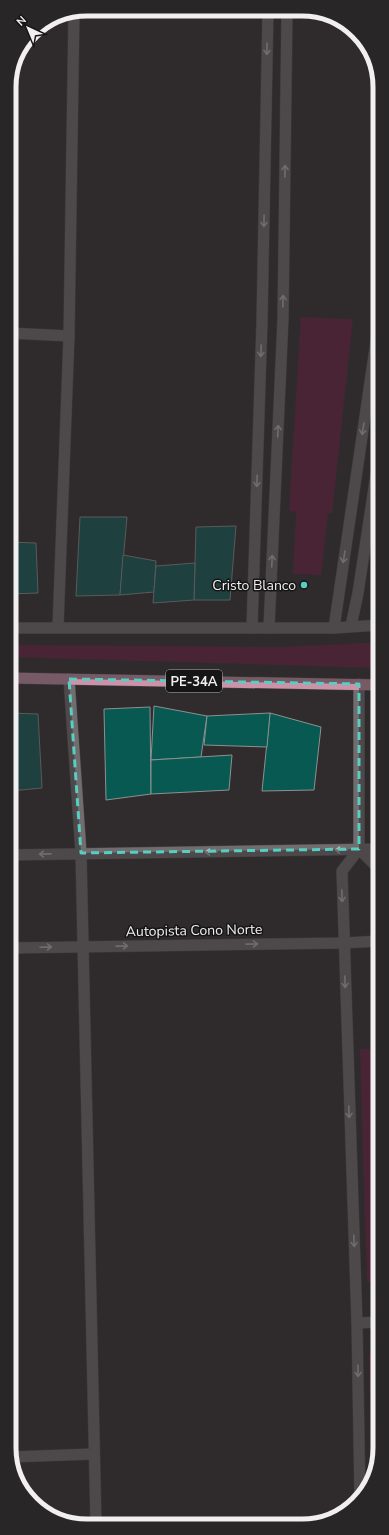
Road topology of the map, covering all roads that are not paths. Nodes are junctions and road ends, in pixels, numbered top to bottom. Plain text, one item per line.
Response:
1 (268, 16) edge
2 (287, 16) edge
3 (74, 17) edge
4 (16, 333) edge
5 (69, 336) junction
6 (373, 362) edge
7 (373, 494) edge
8 (373, 625) edge
9 (351, 626) junction
10 (58, 627) junction
11 (16, 628) edge
12 (252, 628) junction
13 (269, 628) junction
14 (334, 628) junction
15 (16, 678) edge
16 (69, 679) junction
17 (359, 684) junction
18 (373, 685) edge
19 (359, 849) junction
20 (373, 849) edge
21 (81, 854) junction
22 (16, 855) edge
23 (373, 863) edge
24 (373, 941) edge
25 (344, 943) junction
26 (83, 946) junction
27 (16, 948) edge
28 (373, 1322) edge
29 (357, 1323) junction
30 (94, 1454) junction
31 (17, 1457) edge
32 (360, 1489) edge
33 (96, 1519) edge

1 -> 12 street
13 -> 2 street
3 - 5 street
4 - 5 street
5 - 10 street
6 -> 14 street
7 - 9 street
8 - 9 street
9 - 14 street
10 - 11 street
10 - 12 street
12 - 13 street
13 - 14 street
15 - 16 highway, PE-34A
16 - 17 highway, PE-34A
16 - 21 street
17 - 18 highway, PE-34A
17 - 19 street
19 - 20 street
19 -> 21 street
19 - 23 street
19 -> 25 street
21 -> 22 street
21 - 26 street
24 - 25 street, Autopista Cono Norte
26 -> 25 street, Autopista Cono Norte
25 -> 29 street
27 -> 26 street, Autopista Cono Norte
26 - 30 street
28 - 29 street
29 -> 32 street
30 - 31 street
30 - 33 street

